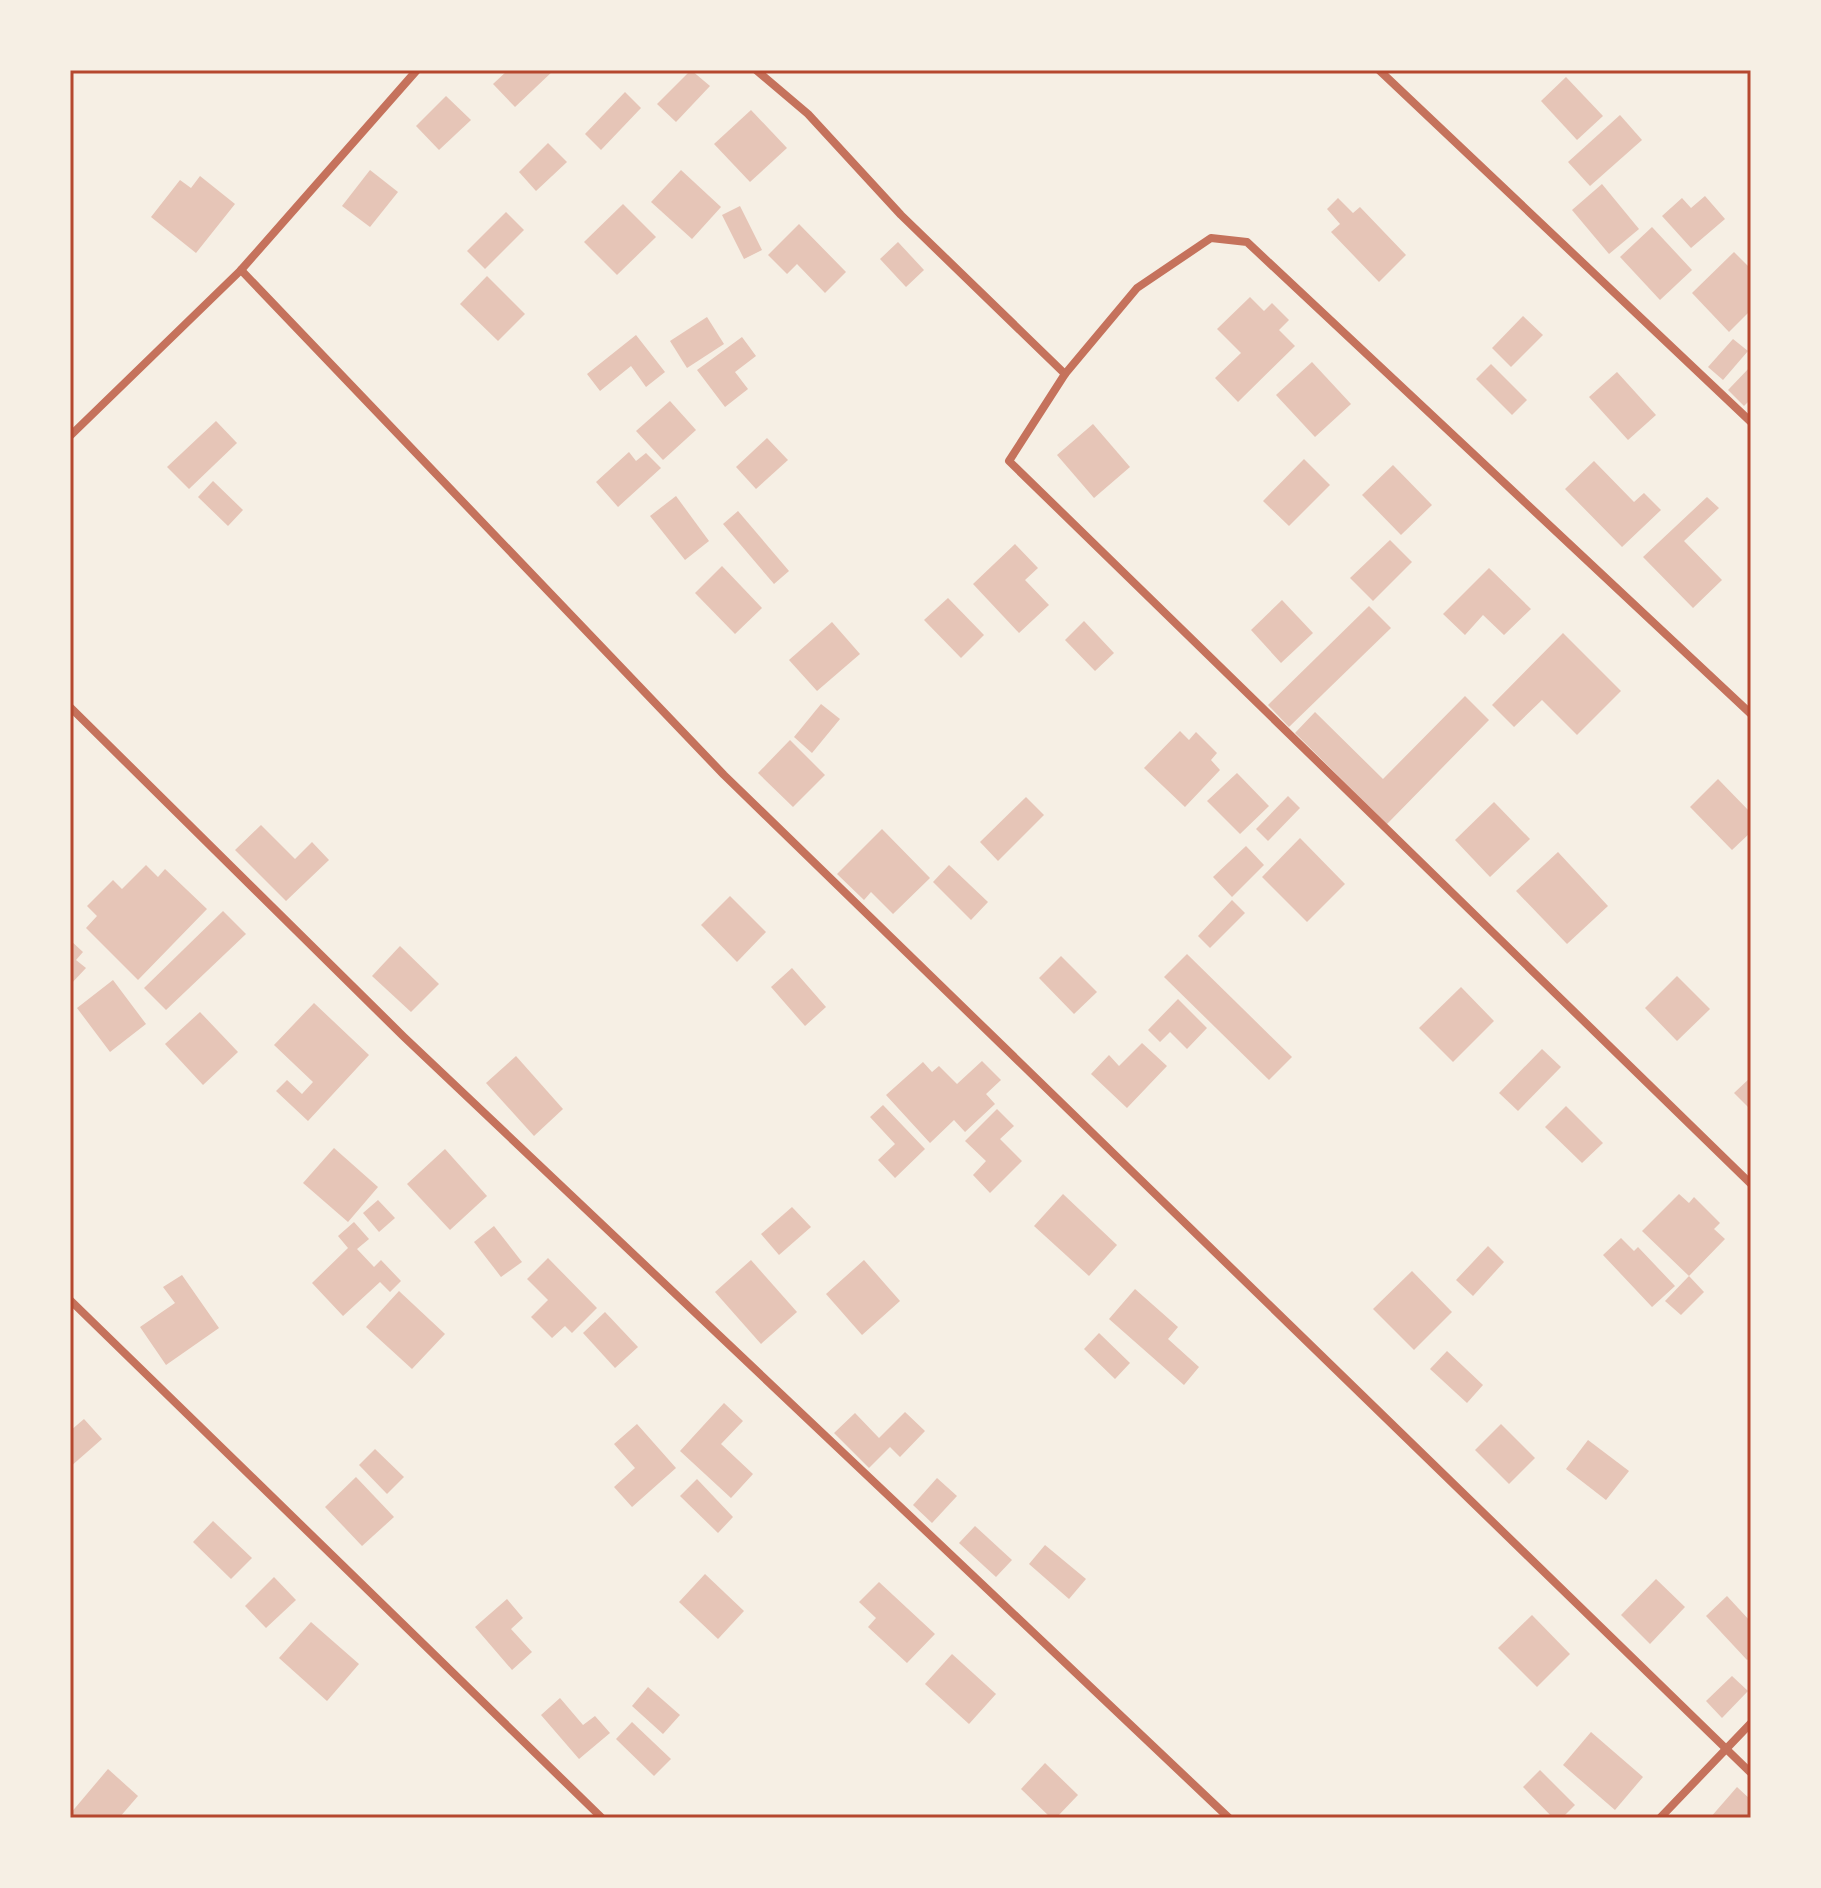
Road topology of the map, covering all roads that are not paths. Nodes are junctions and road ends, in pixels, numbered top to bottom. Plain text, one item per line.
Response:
1 (417, 70) edge
2 (756, 70) edge
3 (1379, 70) edge
4 (241, 270) junction
5 (1065, 374) junction
6 (1751, 422) edge
7 (70, 436) edge
8 (70, 707) edge
9 (1751, 714) edge
10 (1751, 1184) edge
11 (70, 1300) edge
12 (1751, 1723) edge
13 (1726, 1749) junction
14 (1751, 1773) edge
15 (602, 1818) edge
16 (1229, 1818) edge
17 (1660, 1818) edge

1 - 4 street
2 - 5 street
3 - 6 street
4 - 7 street
4 - 13 street
5 - 9 street
5 - 10 street
8 - 16 street
11 - 15 street
12 - 13 street
13 - 14 street
13 - 17 street

